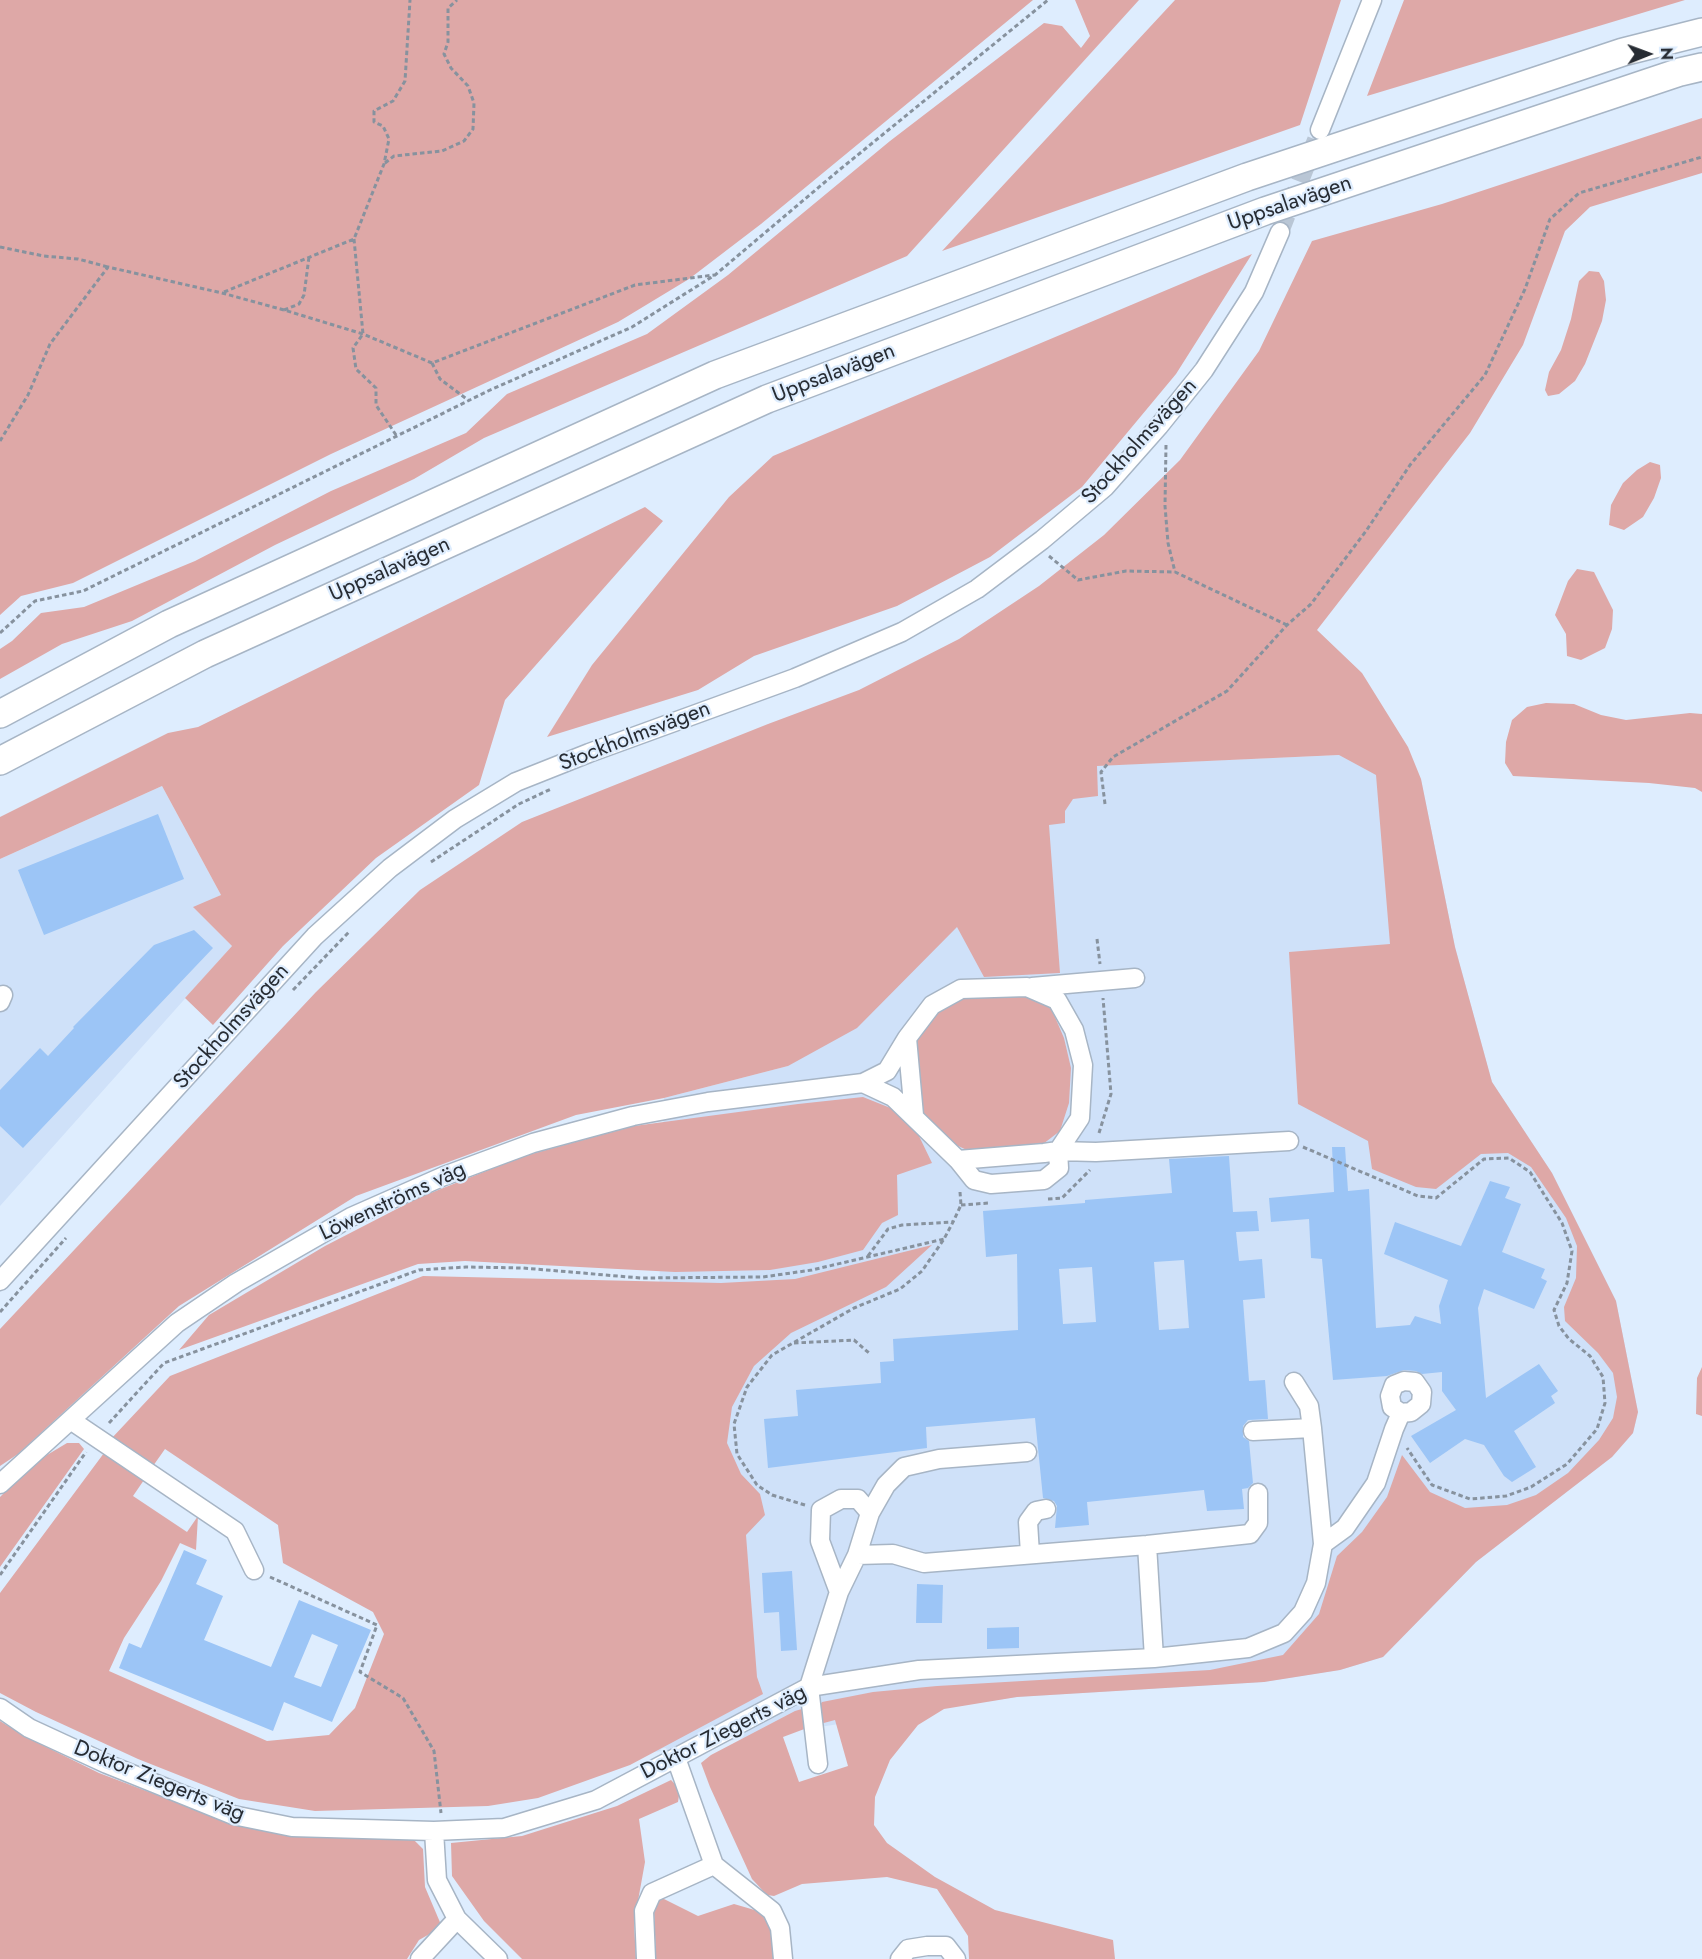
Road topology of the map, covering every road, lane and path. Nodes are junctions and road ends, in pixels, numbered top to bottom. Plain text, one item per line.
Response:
1 (410, 0) edge
2 (457, 0) edge
3 (1048, 0) edge
4 (1372, 0) edge
5 (1702, 25) edge
6 (1702, 32) edge
7 (1623, 52) junction
8 (1695, 69) edge
9 (1320, 130) tunnel mouth
10 (1702, 157) edge
11 (384, 164) junction
12 (1280, 232) tunnel mouth
13 (354, 239) junction
14 (0, 247) edge
15 (309, 257) junction
16 (108, 267) junction
17 (715, 274) junction
18 (222, 293) junction
19 (284, 310) junction
20 (363, 334) junction
21 (432, 363) junction
22 (468, 401) junction
23 (396, 436) junction
24 (1170, 438) dead end
25 (0, 441) edge
26 (1166, 443) junction
27 (1158, 451) dead end
28 (1055, 548) dead end
29 (1175, 572) junction
30 (1287, 625) junction
31 (0, 633) edge
32 (0, 714) edge
33 (0, 761) edge
34 (556, 787) dead end
35 (1105, 804) dead end
36 (426, 866) dead end
37 (349, 932) dead end
38 (1134, 978) dead end
39 (1027, 987) junction
40 (291, 991) dead end
41 (907, 1038) junction
42 (863, 1083) junction
43 (914, 1115) junction
44 (1289, 1141) joint
45 (1058, 1151) junction
46 (958, 1160) junction
47 (953, 1222) junction
48 (69, 1235) dead end
49 (944, 1239) junction
50 (868, 1256) junction
51 (0, 1281) edge
52 (0, 1312) edge
53 (792, 1343) junction
54 (869, 1353) dead end
55 (1294, 1382) dead end
56 (72, 1420) junction
57 (1397, 1421) joint
58 (1312, 1428) junction
59 (1253, 1431) dead end
60 (96, 1438) junction
61 (1027, 1452) dead end
62 (0, 1484) edge
63 (1258, 1493) dead end
64 (1047, 1509) dead end
65 (821, 1510) junction
66 (870, 1513) junction
67 (1323, 1544) junction
68 (1147, 1545) junction
69 (1030, 1554) junction
70 (857, 1556) junction
71 (254, 1570) joint
72 (0, 1575) edge
73 (839, 1592) junction
74 (1154, 1658) junction
75 (809, 1687) junction
76 (0, 1708) edge
77 (676, 1758) junction
78 (818, 1764) dead end
79 (439, 1831) junction
80 (714, 1865) junction
81 (457, 1919) junction
82 (420, 1959) edge
83 (498, 1959) edge
84 (646, 1959) edge
85 (783, 1959) edge
86 (900, 1959) edge
87 (956, 1959) edge

1 - 11 path
2 - 11 path
3 - 17 path
4 - 9 street
5 - 7 highway
6 - 7 highway, Uppsalavägen
7 - 32 highway, Uppsalavägen
8 - 33 highway, Uppsalavägen
10 - 30 path
11 - 13 path
12 - 51 street, Stockholmsvägen
13 - 15 path
13 - 20 path
14 - 16 path
15 - 18 path
15 - 19 path
16 - 18 path
16 - 25 path
17 - 21 path
17 - 22 path
18 - 19 path
19 - 20 path
20 - 21 path
20 - 23 path
21 - 22 path
22 - 23 path
23 - 31 path
24 - 26 path
26 - 27 path
26 - 29 path
28 - 29 path
29 - 30 path
30 - 35 path
34 - 36 path
37 - 40 path
38 - 39 street
39 - 41 street, Löwenströms väg
39 - 45 street, Löwenströms väg
41 - 42 street, Löwenströms väg
41 - 43 street
42 - 43 street
42 - 56 street, Löwenströms väg
43 - 46 street
44 - 45 street
44 - 57 path
45 - 46 street
45 - 46 street, Löwenströms väg
46 - 47 path
47 - 49 path
47 - 50 path
48 - 52 path
49 - 50 path
49 - 53 path
50 - 60 path
53 - 54 path
53 - 65 path
55 - 58 street, Doktor Ziegerts väg
56 - 60 street
56 - 62 street, Löwenströms väg
57 - 67 street
58 - 59 street
58 - 67 street, Doktor Ziegerts väg
60 - 71 street
60 - 72 path
61 - 66 street
63 - 68 street
64 - 69 street
65 - 66 street
65 - 73 street
66 - 70 street
67 - 74 street, Doktor Ziegerts väg
68 - 69 street
68 - 74 street
69 - 70 street
70 - 73 street
71 - 79 path
73 - 75 street
74 - 75 street, Doktor Ziegerts väg
75 - 77 street, Doktor Ziegerts väg
75 - 78 street
76 - 79 street, Doktor Ziegerts väg
77 - 79 street, Doktor Ziegerts väg
77 - 80 street
79 - 81 street
80 - 84 street
80 - 85 street
81 - 82 street
81 - 83 street
86 - 87 street

